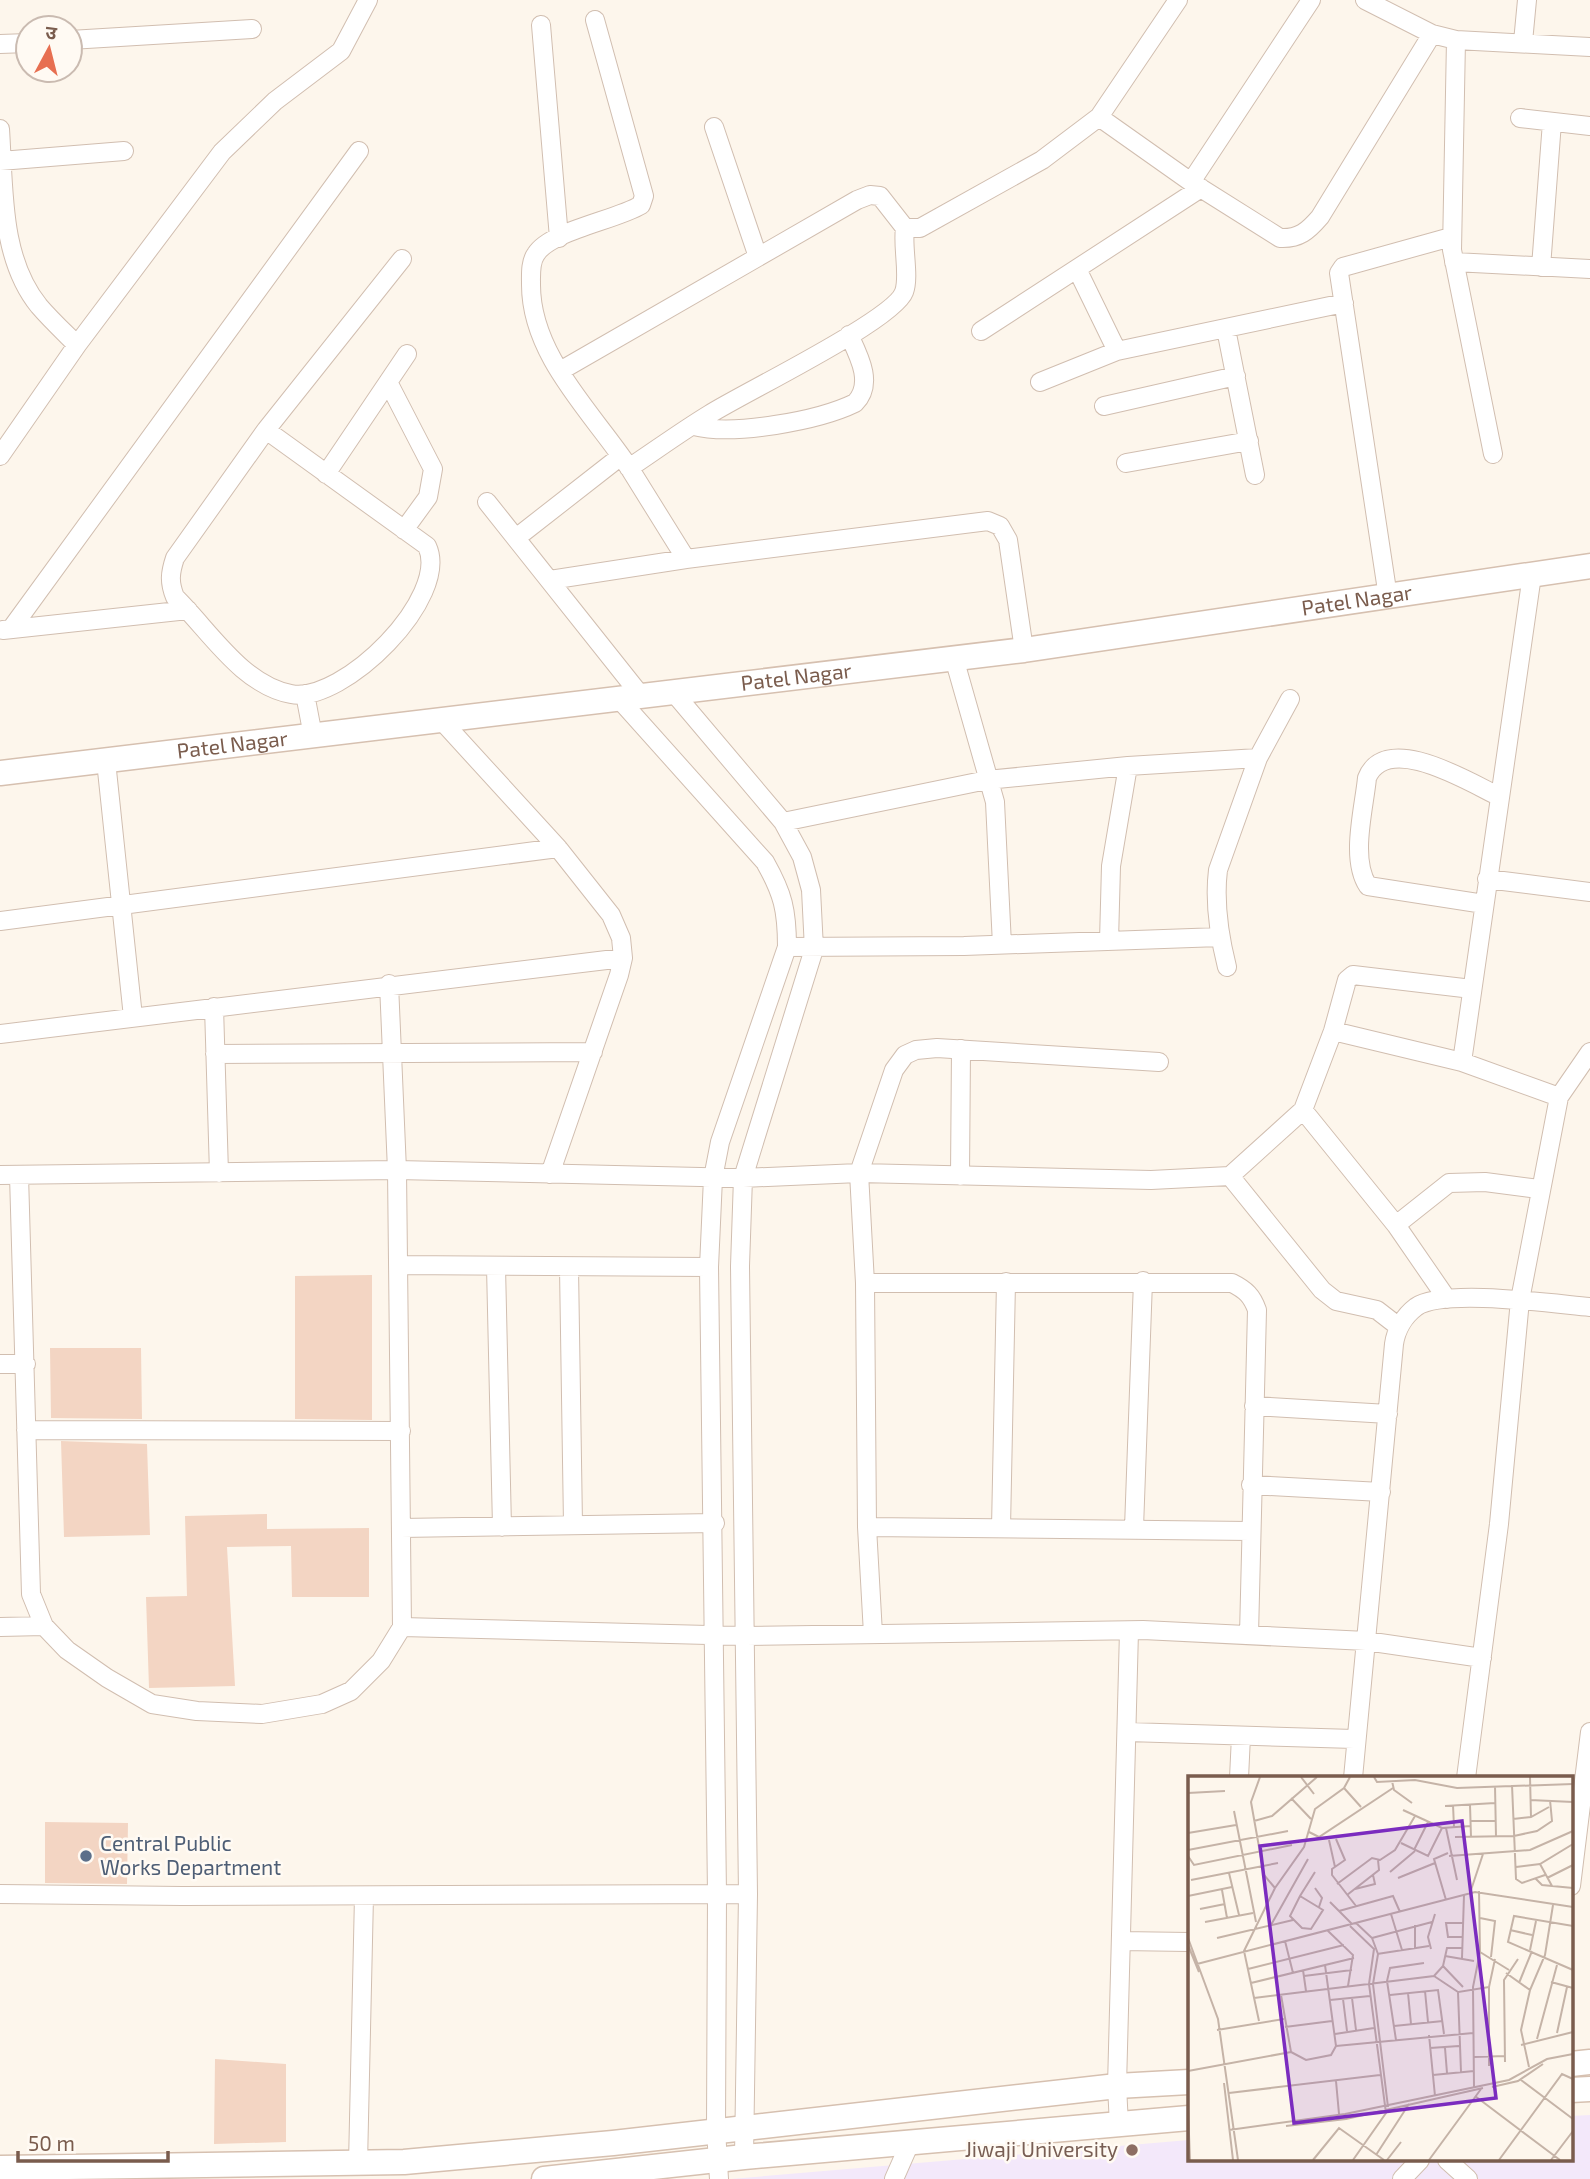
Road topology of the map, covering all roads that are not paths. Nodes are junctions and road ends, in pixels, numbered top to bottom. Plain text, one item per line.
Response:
1 (368, 0) edge
2 (1178, 0) edge
3 (1311, 0) edge
4 (1365, 0) edge
5 (1527, 0) edge
6 (595, 19) dead end
7 (541, 25) dead end
8 (252, 29) dead end
9 (1432, 34) junction
10 (84, 39) edge
11 (1456, 40) junction
12 (1523, 42) junction
13 (1590, 47) edge
14 (1099, 117) junction
15 (1520, 118) dead end
16 (1552, 122) junction
17 (714, 127) dead end
18 (1590, 127) edge
19 (0, 130) edge
20 (124, 150) dead end
21 (359, 151) dead end
22 (1, 161) edge
23 (1196, 185) junction
24 (905, 228) junction
25 (559, 237) junction
26 (1451, 237) junction
27 (758, 257) junction
28 (402, 259) dead end
29 (1454, 262) junction
30 (1541, 267) junction
31 (1077, 269) junction
32 (1590, 269) edge
33 (1344, 303) junction
34 (1226, 328) junction
35 (981, 331) dead end
36 (849, 335) junction
37 (77, 345) junction
38 (1117, 351) junction
39 (407, 354) dead end
40 (559, 371) junction
41 (1236, 376) junction
42 (388, 382) junction
43 (1040, 382) dead end
44 (1104, 407) dead end
45 (694, 426) junction
46 (266, 430) junction
47 (1248, 441) junction
48 (1493, 454) dead end
49 (0, 456) edge
50 (625, 462) junction
51 (1126, 463) dead end
52 (326, 474) junction
53 (1255, 475) dead end
54 (487, 502) dead end
55 (404, 530) junction
56 (516, 538) junction
57 (686, 559) junction
58 (1589, 564) edge
59 (1532, 575) junction
60 (550, 580) junction
61 (1388, 597) junction
62 (188, 610) junction
63 (5, 630) edge
64 (1024, 650) junction
65 (954, 658) junction
66 (674, 693) junction
67 (305, 694) junction
68 (631, 698) junction
69 (1290, 699) dead end
70 (442, 721) junction
71 (313, 736) junction
72 (1258, 758) junction
73 (106, 761) junction
74 (1128, 766) junction
75 (0, 773) edge
76 (987, 780) junction
77 (1498, 796) junction
78 (783, 822) junction
79 (558, 848) junction
80 (1487, 879) junction
81 (1590, 892) edge
82 (121, 904) junction
83 (1484, 904) junction
84 (0, 920) edge
85 (1220, 937) junction
86 (1109, 941) junction
87 (1002, 945) junction
88 (787, 947) junction
89 (814, 949) junction
90 (623, 958) junction
91 (1227, 967) dead end
92 (389, 984) junction
93 (1472, 989) junction
94 (214, 1007) junction
95 (133, 1017) junction
96 (1333, 1031) junction
97 (0, 1034) edge
98 (961, 1049) junction
99 (392, 1051) junction
100 (593, 1052) junction
101 (1590, 1052) edge
102 (215, 1054) junction
103 (1159, 1062) dead end
104 (1462, 1062) junction
105 (1559, 1097) junction
106 (1303, 1110) junction
107 (397, 1170) junction
108 (219, 1173) junction
109 (859, 1173) junction
110 (550, 1174) junction
111 (0, 1175) edge
112 (19, 1175) junction
113 (960, 1176) junction
114 (1230, 1176) junction
115 (713, 1178) junction
116 (743, 1178) junction
117 (1539, 1189) junction
118 (1396, 1225) junction
119 (398, 1265) junction
120 (496, 1267) junction
121 (709, 1267) junction
122 (569, 1268) junction
123 (1143, 1281) junction
124 (1006, 1282) junction
125 (864, 1283) junction
126 (1447, 1299) junction
127 (1520, 1300) junction
128 (1590, 1307) edge
129 (1399, 1327) junction
130 (0, 1364) edge
131 (26, 1364) junction
132 (1254, 1406) junction
133 (1388, 1414) junction
134 (26, 1430) junction
135 (401, 1432) junction
136 (1251, 1485) junction
137 (1381, 1492) junction
138 (715, 1523) junction
139 (573, 1524) junction
140 (502, 1527) junction
141 (867, 1527) junction
142 (401, 1528) junction
143 (1001, 1528) junction
144 (1134, 1528) junction
145 (1251, 1531) junction
146 (44, 1626) junction
147 (402, 1626) junction
148 (0, 1627) edge
149 (1129, 1631) junction
150 (873, 1634) junction
151 (713, 1635) junction
152 (1249, 1635) junction
153 (746, 1636) junction
154 (1366, 1641) junction
155 (1482, 1658) junction
156 (1128, 1732) junction
157 (1590, 1732) edge
158 (1241, 1736) junction
159 (1354, 1740) junction
160 (1239, 1776) edge
161 (1353, 1776) edge
162 (1466, 1776) edge
163 (1579, 1854) edge
164 (1572, 1881) edge
165 (0, 1894) edge
166 (718, 1894) junction
167 (748, 1894) junction
168 (364, 1896) junction
169 (1121, 1941) junction
170 (1188, 1942) edge
171 (1590, 2062) edge
172 (1572, 2064) edge
173 (1188, 2082) edge
174 (1117, 2086) junction
175 (1590, 2089) edge
176 (1572, 2090) edge
177 (1188, 2118) edge
178 (1119, 2125) junction
179 (745, 2127) junction
180 (716, 2130) junction
181 (909, 2145) junction
182 (744, 2157) junction
183 (1418, 2162) edge
184 (1449, 2162) edge
185 (358, 2164) junction
186 (0, 2168) edge
187 (718, 2171) edge
188 (544, 2179) edge
189 (894, 2179) edge
190 (1402, 2179) edge
191 (1468, 2179) edge

1 - 37 street
2 - 14 street
3 - 23 street
4 - 9 street
5 - 12 street
6 - 25 street
7 - 25 street
8 - 10 street
9 - 11 street
9 - 23 street
11 - 12 street
11 - 26 street
12 - 13 street
14 - 23 street
14 - 24 street
15 - 16 street
16 - 18 street
16 - 30 street
17 - 27 street
19 - 22 street
20 - 22 street
21 - 63 street
22 - 37 street
23 - 31 street
24 - 27 street
24 - 36 street
25 - 40 street
26 - 29 street
26 - 33 street
27 - 40 street
28 - 46 street
29 - 30 street
29 - 48 street
30 - 32 street
31 - 35 street
31 - 38 street
33 - 34 street
33 - 61 street
34 - 38 street
34 - 41 street
36 - 45 street
36 - 45 street
37 - 49 street
38 - 43 street
39 - 42 street
40 - 50 street
41 - 44 street
41 - 47 street
42 - 52 street
42 - 55 street
45 - 50 street
46 - 52 street
46 - 62 street
47 - 51 street
47 - 53 street
50 - 56 street
50 - 57 street
52 - 55 street
54 - 56 street
55 - 67 street
56 - 60 street
57 - 60 street
57 - 64 street
58 - 59 main road, Patel Nagar
59 - 61 main road, Patel Nagar
59 - 77 street
60 - 68 street
61 - 64 main road, Patel Nagar
62 - 63 street
62 - 67 street
64 - 65 main road, Patel Nagar
65 - 66 main road, Patel Nagar
65 - 76 street
66 - 68 main road, Patel Nagar
66 - 78 street
67 - 71 street
68 - 70 main road, Patel Nagar
68 - 88 street
69 - 72 street
70 - 71 main road, Patel Nagar
70 - 79 street
71 - 73 main road, Patel Nagar
72 - 74 street
72 - 85 street
73 - 75 main road, Patel Nagar
73 - 82 street
74 - 76 street
74 - 86 street
76 - 78 street
76 - 87 street
77 - 80 street
77 - 83 street
78 - 89 street
79 - 82 street
79 - 90 street
80 - 81 street
80 - 83 street
82 - 84 street
82 - 95 street
83 - 93 street
85 - 86 street
85 - 91 street
86 - 87 street
87 - 89 street
88 - 89 street
88 - 115 street
89 - 116 street
90 - 92 street
90 - 100 street
92 - 94 street
92 - 99 street
93 - 96 street
93 - 104 street
94 - 95 street
94 - 102 street
95 - 97 street
96 - 104 street
96 - 106 street
98 - 103 street
98 - 109 street
98 - 113 street
99 - 100 street
99 - 102 street
99 - 107 street
100 - 110 street
101 - 105 street
102 - 108 street
104 - 105 street
105 - 117 street
106 - 114 street
106 - 118 street
107 - 108 street
107 - 110 street
107 - 119 street
108 - 112 street
109 - 113 street
109 - 116 street
109 - 125 street
110 - 115 street
111 - 112 street
112 - 131 street
113 - 114 street
114 - 129 street
115 - 116 street
115 - 121 street
116 - 153 street
117 - 118 street
117 - 127 street
118 - 126 street
119 - 120 street
119 - 135 street
120 - 122 street
120 - 140 street
121 - 122 street
121 - 138 street
122 - 139 street
123 - 124 street
123 - 132 street
123 - 144 street
124 - 125 street
124 - 143 street
125 - 141 street
126 - 127 street
126 - 129 street
127 - 128 street
127 - 155 street
129 - 133 street
130 - 131 street
131 - 134 street
132 - 133 street
132 - 136 street
133 - 137 street
134 - 135 street
134 - 146 street
135 - 142 street
136 - 137 street
136 - 145 street
137 - 154 street
138 - 139 street
138 - 151 street
139 - 140 street
140 - 142 street
141 - 143 street
141 - 150 street
142 - 147 street
143 - 144 street
144 - 145 street
145 - 152 street
146 - 147 street
146 - 148 street
147 - 151 street
149 - 150 street
149 - 152 street
149 - 156 street
150 - 153 street
151 - 153 street
151 - 166 street
152 - 154 street
153 - 167 street
154 - 155 street
154 - 159 street
155 - 162 street
156 - 158 street
156 - 169 street
157 - 163 street
158 - 159 street
158 - 160 street
159 - 161 street
163 - 164 street
165 - 168 street
166 - 167 street
166 - 168 street
166 - 180 street
167 - 179 street
168 - 185 street
169 - 170 street
169 - 174 street
171 - 172 main road
173 - 174 main road
174 - 178 street
174 - 179 main road
175 - 176 main road
177 - 178 main road
178 - 181 main road
179 - 180 main road
179 - 182 street
180 - 185 main road
180 - 187 street
181 - 182 main road
181 - 189 street
182 - 187 main road
183 - 190 street
184 - 191 street
185 - 186 main road
187 - 188 main road

